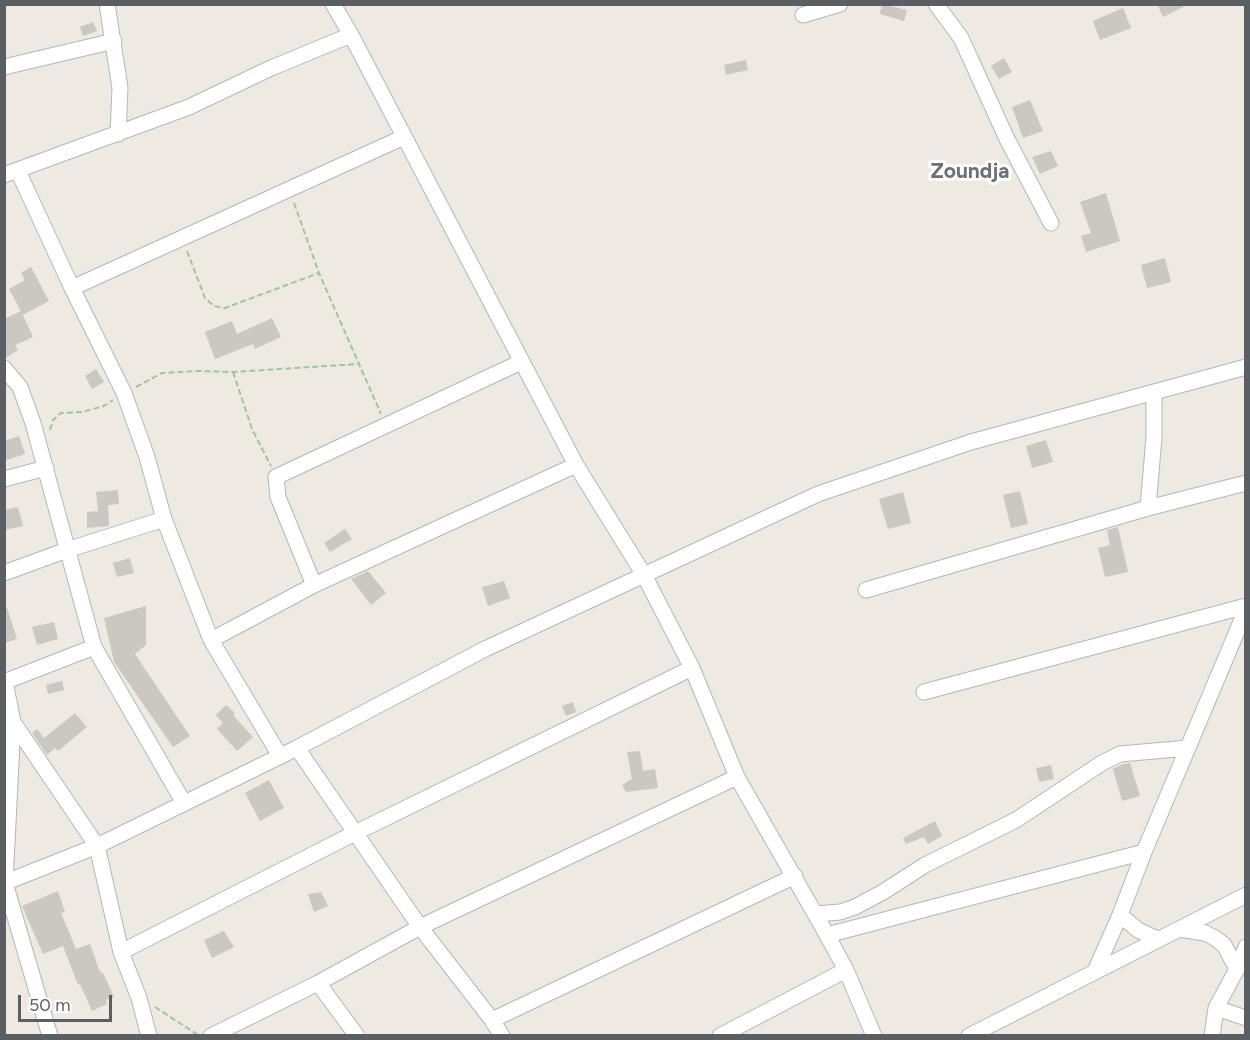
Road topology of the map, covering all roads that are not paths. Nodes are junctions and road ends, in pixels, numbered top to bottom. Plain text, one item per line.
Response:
1 (107, 4) edge
2 (333, 4) edge
3 (840, 4) edge
4 (936, 4) edge
5 (803, 15) dead end
6 (351, 35) junction
7 (114, 40) junction
8 (4, 67) edge
9 (118, 134) junction
10 (404, 137) junction
11 (11, 173) edge
12 (1051, 223) dead end
13 (72, 288) junction
14 (521, 362) junction
15 (1245, 367) edge
16 (4, 368) edge
17 (1154, 393) junction
18 (576, 465) junction
19 (46, 468) junction
20 (4, 479) edge
21 (1245, 483) edge
22 (1149, 508) junction
23 (164, 519) junction
24 (67, 550) junction
25 (4, 573) edge
26 (644, 575) junction
27 (314, 585) junction
28 (866, 590) dead end
29 (1245, 608) edge
30 (211, 640) junction
31 (94, 647) junction
32 (692, 668) junction
33 (5, 682) edge
34 (924, 692) dead end
35 (13, 722) junction
36 (297, 748) junction
37 (1188, 748) junction
38 (280, 756) junction
39 (737, 777) junction
40 (184, 803) junction
41 (355, 833) junction
42 (97, 846) junction
43 (1144, 852) junction
44 (795, 876) junction
45 (5, 883) edge
46 (1245, 895) edge
47 (816, 914) junction
48 (1120, 915) junction
49 (420, 927) junction
50 (1179, 928) junction
51 (827, 934) junction
52 (1157, 939) junction
53 (1245, 947) edge
54 (121, 952) junction
55 (1096, 969) junction
56 (1237, 969) junction
57 (846, 970) junction
58 (318, 983) junction
59 (1216, 1008) junction
60 (1245, 1018) edge
61 (492, 1020) junction
62 (50, 1035) edge
63 (149, 1035) edge
64 (211, 1035) edge
65 (357, 1035) edge
66 (502, 1035) edge
67 (720, 1035) edge
68 (874, 1035) edge
69 (969, 1035) edge
70 (1212, 1035) edge

1 - 7 street
2 - 6 street
3 - 5 street
4 - 12 street
6 - 9 street
6 - 10 street
7 - 8 street
7 - 9 street
9 - 11 street
10 - 13 street
10 - 14 street
11 - 13 street
13 - 23 street
14 - 18 street
14 - 27 street
15 - 17 street
16 - 19 street
17 - 22 street
17 - 26 street
18 - 26 street
18 - 27 street
19 - 20 street
19 - 24 street
21 - 22 street
22 - 28 street
23 - 24 street
23 - 30 street
24 - 25 street
24 - 31 street
26 - 32 street
26 - 36 street
27 - 30 street
29 - 34 street
29 - 37 street
30 - 38 street
31 - 33 street
31 - 40 street
32 - 39 street
32 - 41 street
33 - 35 street
35 - 42 street
35 - 45 street
36 - 38 street
36 - 41 street
37 - 43 street
37 - 47 street
38 - 40 street
39 - 44 street
39 - 49 street
40 - 42 street
41 - 49 street
41 - 54 street
42 - 45 street
42 - 54 street
43 - 48 street
43 - 51 street
44 - 47 street
44 - 61 street
45 - 62 street
46 - 50 street
47 - 51 street
48 - 52 street
48 - 55 street
49 - 58 street
49 - 61 street
50 - 52 street
50 - 56 street
51 - 57 street
52 - 55 street
53 - 56 street
54 - 63 street
55 - 69 street
56 - 59 street
57 - 67 street
57 - 68 street
58 - 64 street
58 - 65 street
59 - 60 street
59 - 70 street
61 - 66 street

